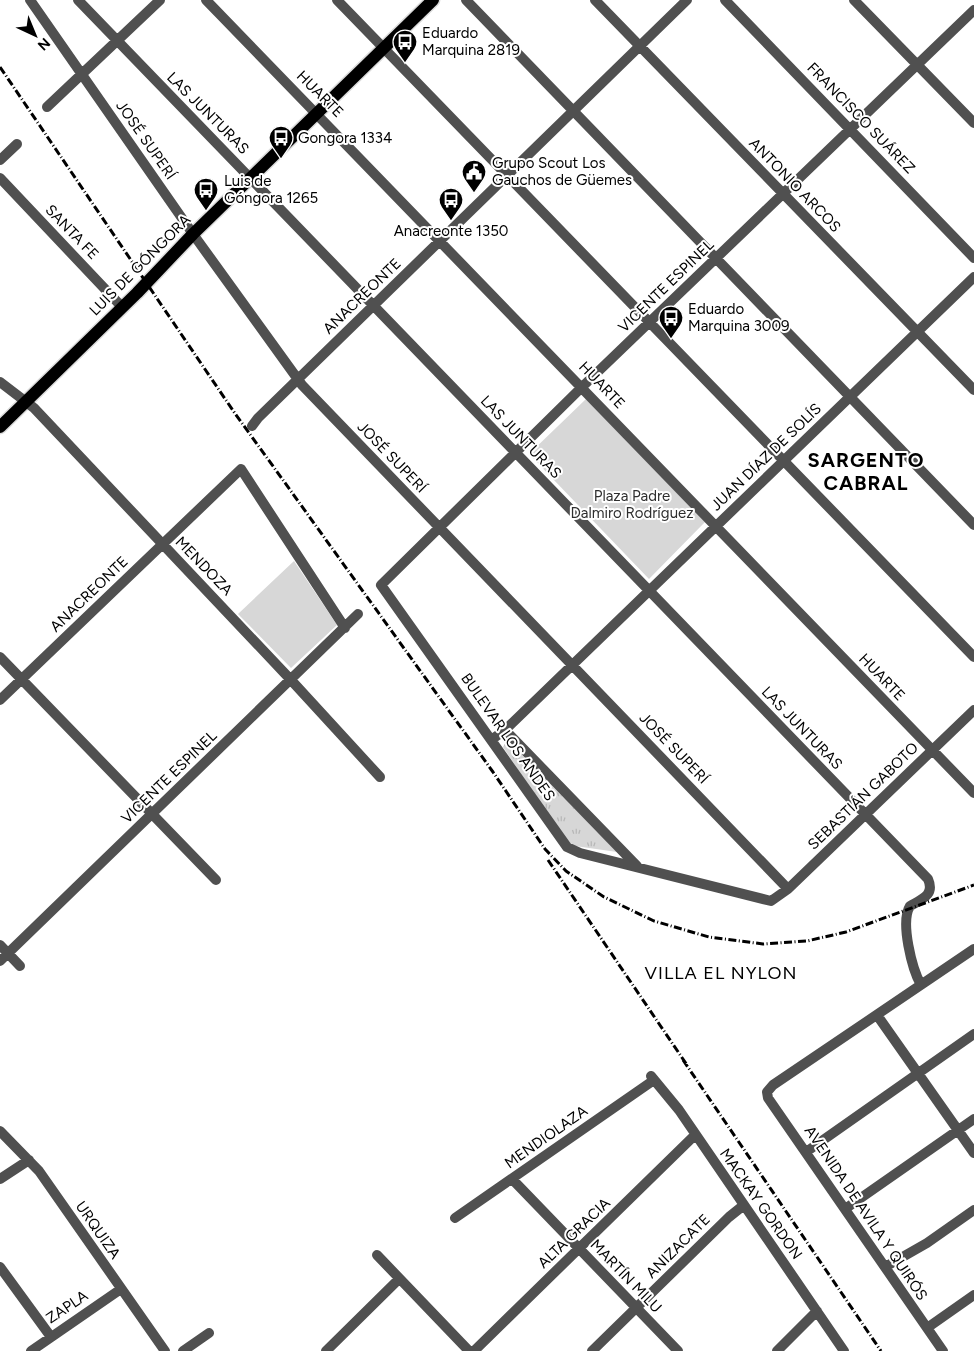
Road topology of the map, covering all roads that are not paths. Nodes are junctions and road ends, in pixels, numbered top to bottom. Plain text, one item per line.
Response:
1 (30, 0) edge
2 (78, 0) edge
3 (160, 0) edge
4 (206, 0) edge
5 (337, 0) edge
6 (433, 0) edge
7 (466, 0) edge
8 (595, 0) edge
9 (687, 0) edge
10 (725, 0) edge
11 (854, 0) edge
12 (974, 10) edge
13 (117, 41) junction
14 (639, 46) junction
15 (383, 48) junction
16 (918, 64) junction
17 (82, 74) junction
18 (47, 108) dead end
19 (573, 110) junction
20 (318, 113) junction
21 (974, 123) edge
22 (851, 129) junction
23 (16, 144) dead end
24 (0, 160) edge
25 (506, 176) junction
26 (251, 177) junction
27 (0, 178) edge
28 (783, 194) junction
29 (193, 234) junction
30 (441, 240) junction
31 (974, 258) edge
32 (717, 259) junction
33 (974, 277) edge
34 (375, 304) junction
35 (122, 307) junction
36 (650, 323) junction
37 (917, 331) junction
38 (297, 379) junction
39 (0, 382) edge
40 (582, 387) junction
41 (974, 390) edge
42 (850, 397) junction
43 (26, 403) junction
44 (252, 426) dead end
45 (0, 427) edge
46 (516, 453) junction
47 (783, 462) junction
48 (974, 525) edge
49 (716, 526) junction
50 (440, 527) junction
51 (163, 545) junction
52 (381, 585) joint
53 (649, 591) junction
54 (358, 614) dead end
55 (346, 628) junction
56 (0, 657) edge
57 (974, 657) edge
58 (572, 665) junction
59 (22, 679) junction
60 (291, 680) junction
61 (0, 700) edge
62 (974, 710) edge
63 (505, 730) junction
64 (491, 740) junction
65 (932, 751) junction
66 (380, 777) dead end
67 (974, 793) edge
68 (153, 814) junction
69 (866, 814) junction
70 (638, 867) junction
71 (216, 880) dead end
72 (788, 889) junction
73 (770, 901) joint
74 (0, 945) edge
75 (974, 948) edge
76 (8, 954) junction
77 (0, 961) edge
78 (20, 966) dead end
79 (921, 985) junction
80 (877, 1015) junction
81 (974, 1034) edge
82 (919, 1072) junction
83 (652, 1078) joint
84 (974, 1119) edge
85 (958, 1130) junction
86 (0, 1131) edge
87 (695, 1135) junction
88 (806, 1152) junction
89 (974, 1153) edge
90 (29, 1160) junction
91 (0, 1179) edge
92 (512, 1179) junction
93 (744, 1206) junction
94 (845, 1208) junction
95 (974, 1210) edge
96 (455, 1218) dead end
97 (579, 1249) junction
98 (377, 1255) dead end
99 (0, 1267) edge
100 (885, 1267) junction
101 (399, 1279) junction
102 (121, 1289) junction
103 (974, 1294) edge
104 (636, 1309) junction
105 (816, 1311) junction
106 (927, 1328) junction
107 (209, 1333) dead end
108 (51, 1337) junction
109 (31, 1351) edge
110 (165, 1351) edge
111 (183, 1351) edge
112 (326, 1351) edge
113 (469, 1351) edge
114 (474, 1351) edge
115 (592, 1351) edge
116 (678, 1351) edge
117 (777, 1351) edge
118 (844, 1351) edge
119 (943, 1351) edge

1 - 17 street, JOSÉ SUPERÍ
2 - 13 street, LAS JUNTURAS
3 - 13 street
4 - 20 street, HUARTE
5 - 15 street
6 - 15 main road, LUIS DE GÓNGORA
7 - 19 street
8 - 14 street, ANTONIO ARCOS
9 - 14 street, ANACREONTE
10 - 22 street, FRANCISCO SUÁREZ
11 - 16 street
12 - 16 street, VICENTE ESPINEL
13 - 17 street
13 - 26 street, LAS JUNTURAS
14 - 19 street, ANACREONTE
14 - 28 street, ANTONIO ARCOS
15 - 20 main road, LUIS DE GÓNGORA
15 - 25 street
16 - 21 street
16 - 22 street, VICENTE ESPINEL
17 - 18 street
17 - 29 street, JOSÉ SUPERÍ
19 - 25 street, ANACREONTE
19 - 32 street
20 - 26 main road, LUIS DE GÓNGORA
20 - 30 street, HUARTE
22 - 28 street, VICENTE ESPINEL
22 - 31 street, FRANCISCO SUÁREZ
23 - 24 street
25 - 30 street, ANACREONTE
25 - 36 street
26 - 29 main road, LUIS DE GÓNGORA
26 - 34 street, LAS JUNTURAS
27 - 35 street, SANTA FE
28 - 32 street, VICENTE ESPINEL
28 - 37 street, ANTONIO ARCOS
29 - 35 main road, LUIS DE GÓNGORA
29 - 38 street, JOSÉ SUPERÍ
30 - 34 street, ANACREONTE
30 - 40 street, HUARTE
32 - 36 street, VICENTE ESPINEL
32 - 42 street
33 - 37 street, JUAN DÍAZ DE SOLÍS
34 - 38 street, ANACREONTE
34 - 46 street, LAS JUNTURAS
35 - 43 main road, LUIS DE GÓNGORA
36 - 40 street, VICENTE ESPINEL
36 - 47 street
37 - 41 street, ANTONIO ARCOS
37 - 42 street, JUAN DÍAZ DE SOLÍS
38 - 44 street, ANACREONTE
38 - 50 street, JOSÉ SUPERÍ
39 - 43 street, MENDOZA
40 - 46 street, VICENTE ESPINEL
40 - 49 street, HUARTE
42 - 47 street, JUAN DÍAZ DE SOLÍS
42 - 48 street
43 - 45 main road, LUIS DE GÓNGORA
43 - 51 street, MENDOZA
46 - 50 street, VICENTE ESPINEL
46 - 53 street, LAS JUNTURAS
47 - 49 street, JUAN DÍAZ DE SOLÍS
47 - 57 street
49 - 53 street, JUAN DÍAZ DE SOLÍS
49 - 65 street, HUARTE
50 - 52 street, VICENTE ESPINEL
50 - 58 street, JOSÉ SUPERÍ
51 - 55 street, ANACREONTE
51 - 59 street, ANACREONTE
51 - 60 street, MENDOZA
52 - 64 street, BULEVAR LOS ANDES
53 - 58 street, JUAN DÍAZ DE SOLÍS
53 - 69 street, LAS JUNTURAS
54 - 55 street, VICENTE ESPINEL
55 - 60 street, VICENTE ESPINEL
56 - 59 street
58 - 63 street, JUAN DÍAZ DE SOLÍS
58 - 72 street, JOSÉ SUPERÍ
59 - 61 street, ANACREONTE
59 - 68 street
60 - 66 street, MENDOZA
60 - 68 street, VICENTE ESPINEL
62 - 65 street, SEBASTIÁN GABOTO
63 - 64 street, JUAN DÍAZ DE SOLÍS
63 - 70 street, BULEVAR LOS ANDES
64 - 70 street, BULEVAR LOS ANDES
65 - 67 street, HUARTE
65 - 69 street, SEBASTIÁN GABOTO
68 - 71 street
68 - 76 street, VICENTE ESPINEL
69 - 72 street, SEBASTIÁN GABOTO
69 - 79 street, LAS JUNTURAS
70 - 73 street, BULEVAR LOS ANDES
72 - 73 street, SEBASTIÁN GABOTO
74 - 76 street
75 - 79 street
76 - 77 street, VICENTE ESPINEL
76 - 78 street
79 - 80 street
80 - 82 street
80 - 88 street, AVENIDA DE AVILA Y QUIRÓS
81 - 82 street
82 - 85 street
82 - 88 street
83 - 87 street, MACKAY GORDON
83 - 92 street, MENDIOLAZA
84 - 85 street
85 - 89 street
85 - 94 street
86 - 90 street, URQUIZA
87 - 93 street, MACKAY GORDON
87 - 97 street, ALTA GRACIA
88 - 94 street, AVENIDA DE AVILA Y QUIRÓS
90 - 91 street
90 - 102 street, URQUIZA
92 - 96 street, MENDIOLAZA
92 - 97 street, MARTÍN MILU
93 - 104 street, ANIZACATE
93 - 105 street, MACKAY GORDON
94 - 100 street, AVENIDA DE AVILA Y QUIRÓS
95 - 100 street
97 - 104 street, MARTÍN MILU
97 - 114 street, ALTA GRACIA
98 - 101 street
99 - 108 street
100 - 106 street, AVENIDA DE AVILA Y QUIRÓS
101 - 112 street
101 - 113 street
102 - 108 street, ZAPLA
102 - 110 street, URQUIZA
103 - 106 street
104 - 115 street, ANIZACATE
104 - 116 street, MARTÍN MILU
105 - 117 street
105 - 118 street, MACKAY GORDON
106 - 119 street, AVENIDA DE AVILA Y QUIRÓS
107 - 111 street
108 - 109 street, ZAPLA

